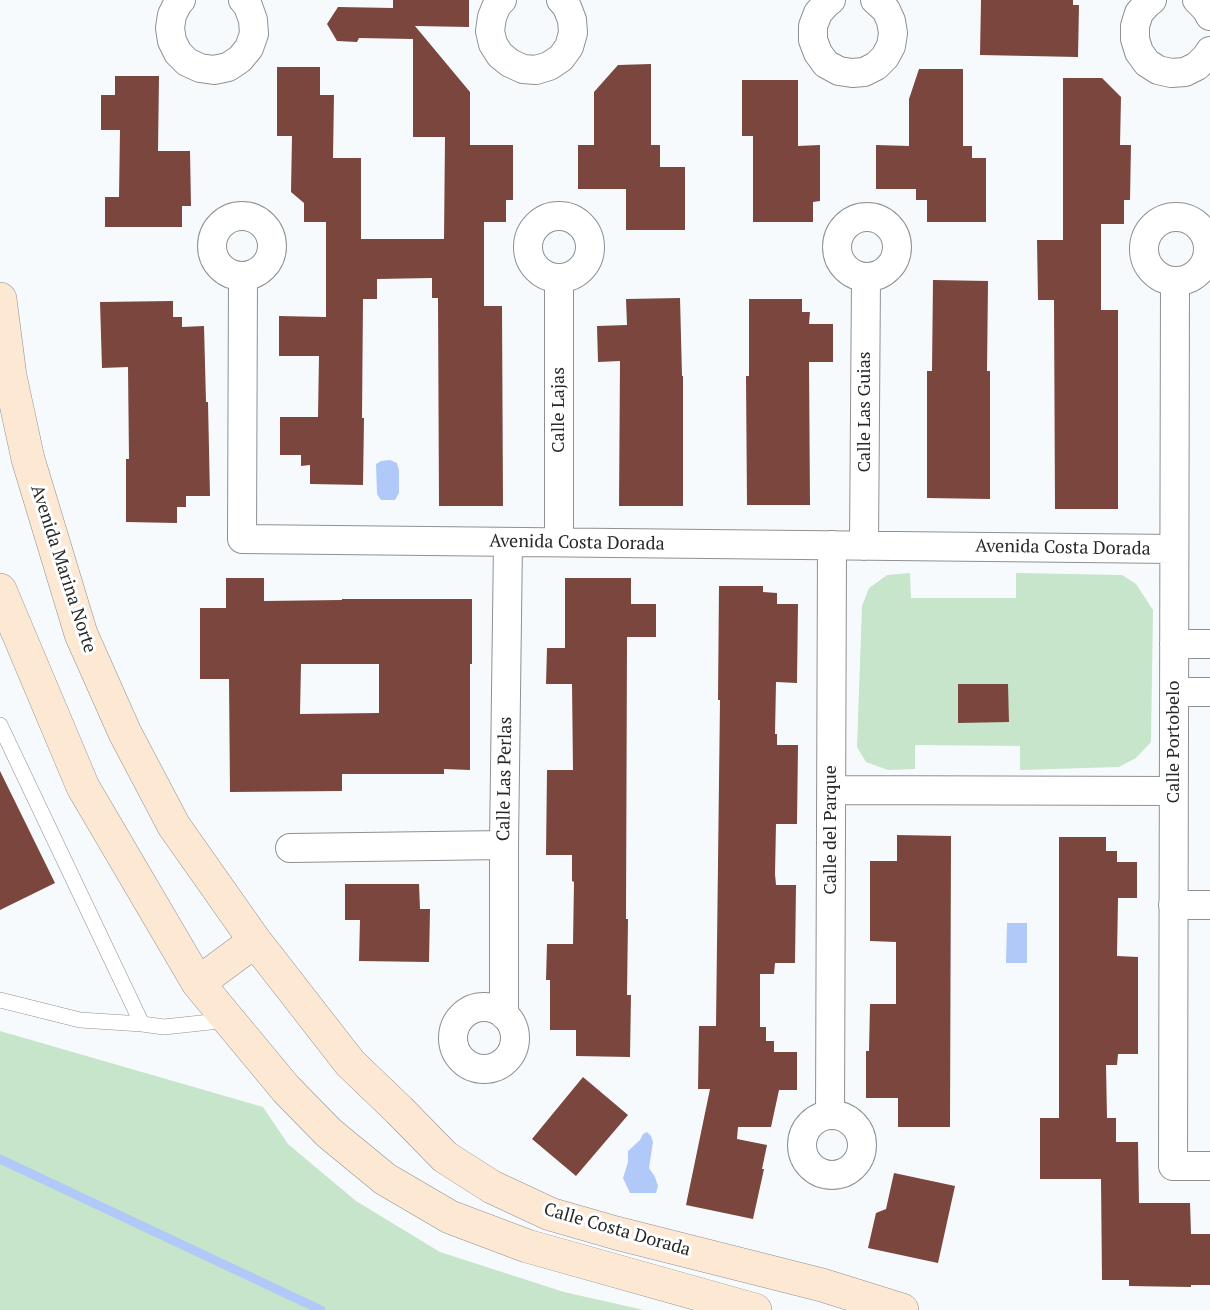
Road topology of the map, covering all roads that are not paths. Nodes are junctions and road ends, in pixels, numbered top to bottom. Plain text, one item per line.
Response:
1 (181, 0) edge
2 (243, 0) edge
3 (502, 0) edge
4 (561, 0) edge
5 (831, 0) edge
6 (875, 0) edge
7 (1152, 0) edge
8 (1197, 0) edge
9 (1210, 16) edge
10 (1210, 51) edge
11 (243, 276) dead end
12 (559, 278) dead end
13 (866, 278) dead end
14 (1175, 281) dead end
15 (0, 299) edge
16 (508, 542) junction
17 (559, 542) junction
18 (832, 545) junction
19 (864, 546) junction
20 (1174, 549) junction
21 (0, 590) edge
22 (1174, 644) junction
23 (1210, 644) edge
24 (1174, 692) junction
25 (1210, 692) edge
26 (0, 725) edge
27 (831, 790) junction
28 (1173, 790) junction
29 (504, 845) junction
30 (290, 848) dead end
31 (1173, 905) junction
32 (1210, 905) edge
33 (255, 941) junction
34 (198, 983) junction
35 (0, 1000) edge
36 (504, 1015) dead end
37 (229, 1020) junction
38 (142, 1024) junction
39 (830, 1115) dead end
40 (1210, 1166) edge
41 (755, 1310) edge
42 (902, 1310) edge

1 - 2 street
3 - 4 street
5 - 6 street
7 - 10 street
8 - 9 street
11 - 16 street, Avenida Costa Dorada
12 - 17 street, Calle Lajas
13 - 19 street, Calle Las Guias
14 - 20 street, Calle Portobelo
15 - 33 main road, Avenida Marina Norte
16 - 17 street, Avenida Costa Dorada
16 - 29 street, Calle Las Perlas
17 - 18 street, Avenida Costa Dorada
18 - 19 street, Avenida Costa Dorada
18 - 27 street, Calle del Parque
19 - 20 street, Avenida Costa Dorada
20 - 22 street, Calle Portobelo
21 - 34 main road
22 - 23 street
22 - 24 street, Calle Portobelo
24 - 25 street
24 - 28 street, Calle Portobelo
26 - 38 lane
27 - 28 street
27 - 39 street, Calle del Parque
28 - 31 street, Calle Portobelo
29 - 30 street
29 - 36 street, Calle Las Perlas
31 - 32 street
31 - 40 street, Calle Portobelo
33 - 34 main road
33 - 42 main road, Calle Costa Dorada
34 - 37 main road
35 - 38 lane
37 - 38 lane
37 - 41 main road

